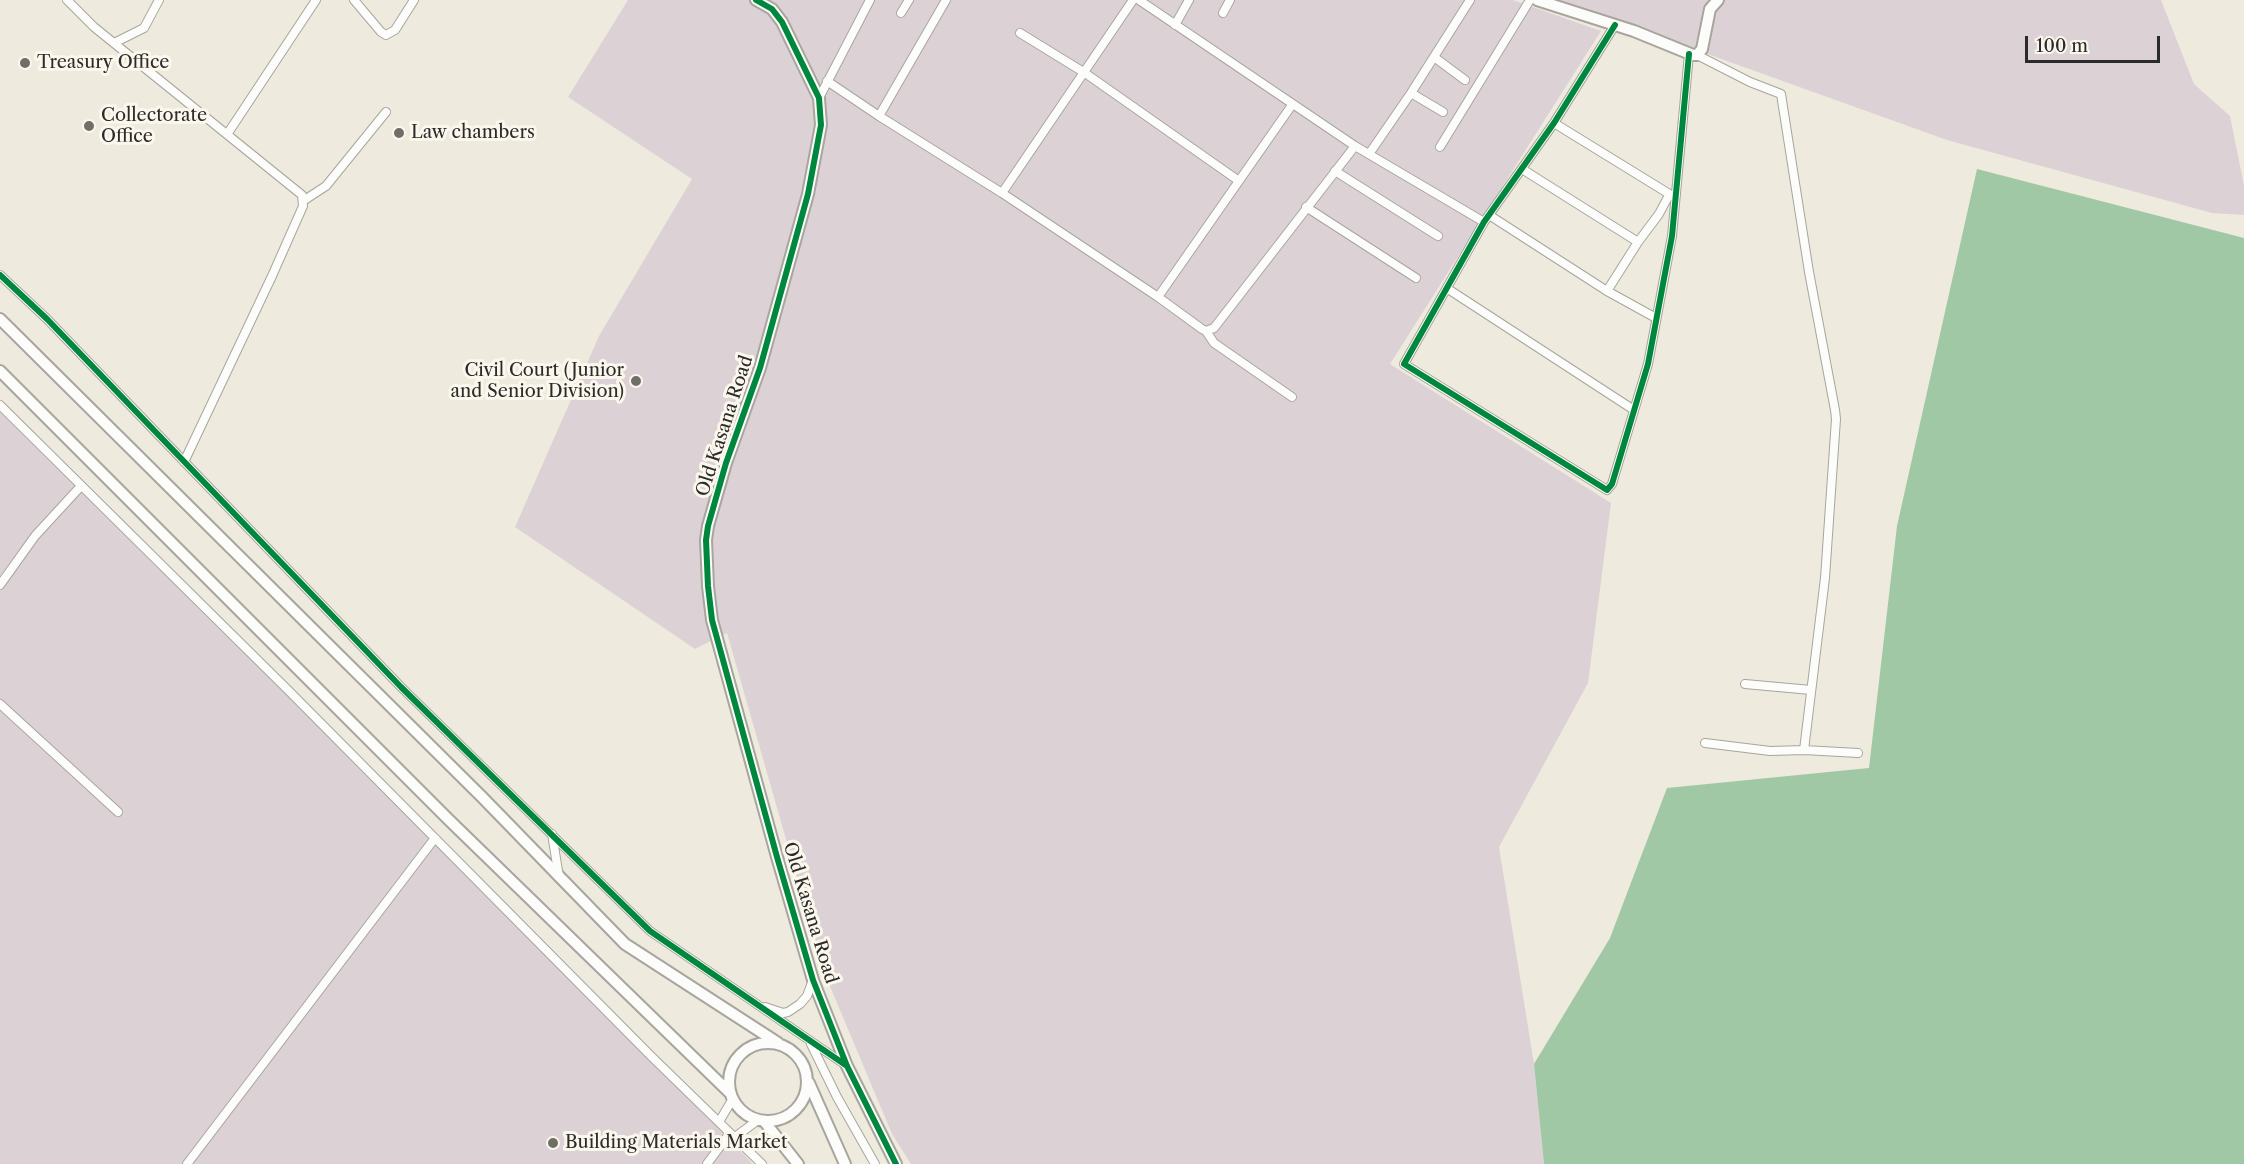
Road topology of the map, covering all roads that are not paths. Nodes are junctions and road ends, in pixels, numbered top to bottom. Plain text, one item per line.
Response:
1 (67, 0) edge
2 (159, 0) edge
3 (316, 0) edge
4 (354, 0) edge
5 (414, 0) edge
6 (756, 0) edge
7 (870, 0) edge
8 (909, 0) edge
9 (946, 0) edge
10 (1133, 0) edge
11 (1139, 0) edge
12 (1189, 0) edge
13 (1230, 0) edge
14 (1470, 0) edge
15 (1530, 0) edge
16 (1537, 0) edge
17 (1718, 0) edge
18 (900, 13) dead end
19 (1223, 13) dead end
20 (1175, 24) junction
21 (1615, 25) junction
22 (1020, 33) dead end
23 (114, 43) junction
24 (1693, 55) junction
25 (1434, 57) junction
26 (1085, 73) junction
27 (1465, 80) dead end
28 (827, 81) junction
29 (1411, 93) junction
30 (819, 98) junction
31 (1292, 105) junction
32 (386, 112) dead end
33 (1443, 112) dead end
34 (879, 116) junction
35 (1554, 123) junction
36 (228, 134) junction
37 (1355, 146) junction
38 (1440, 147) dead end
39 (1369, 154) junction
40 (1522, 169) junction
41 (1335, 171) junction
42 (1239, 181) junction
43 (1002, 193) junction
44 (1673, 195) junction
45 (303, 201) junction
46 (1306, 207) junction
47 (1486, 219) junction
48 (1438, 236) dead end
49 (1638, 242) junction
50 (0, 274) edge
51 (1416, 278) dead end
52 (1448, 289) junction
53 (1607, 291) junction
54 (1158, 297) junction
55 (1656, 318) junction
56 (0, 319) edge
57 (1206, 331) junction
58 (0, 371) edge
59 (1292, 397) dead end
60 (0, 405) edge
61 (1634, 410) junction
62 (184, 462) junction
63 (81, 486) junction
64 (0, 585) edge
65 (1745, 684) dead end
66 (1811, 690) junction
67 (0, 704) edge
68 (1705, 743) dead end
69 (1804, 750) junction
70 (1857, 753) dead end
71 (118, 812) dead end
72 (552, 834) junction
73 (435, 838) junction
74 (559, 877) junction
75 (813, 980) junction
76 (755, 1003) junction
77 (811, 1042) junction
78 (778, 1043) junction
79 (847, 1066) junction
80 (809, 1083) junction
81 (731, 1096) junction
82 (761, 1121) junction
83 (719, 1122) junction
84 (732, 1135) junction
85 (187, 1164) edge
86 (707, 1164) edge
87 (762, 1164) edge
88 (798, 1164) edge
89 (845, 1164) edge
90 (875, 1164) edge
91 (896, 1164) edge

1 - 23 street
2 - 23 street
3 - 36 street
4 - 5 street
6 - 30 main road, Old Kasana Road
7 - 28 street
8 - 18 street
9 - 34 street
10 - 26 street
11 - 20 street
12 - 20 street
13 - 19 street
14 - 25 street
15 - 38 street
16 - 21 main road
17 - 24 main road
20 - 31 street
21 - 24 main road
21 - 35 street
22 - 26 street
23 - 36 street
24 - 44 street
24 - 66 street
25 - 27 street
25 - 29 street
26 - 42 street
26 - 43 street
28 - 30 street
28 - 34 street
29 - 33 street
29 - 39 street
30 - 75 main road, Old Kasana Road
31 - 37 street
31 - 42 street
32 - 45 street
34 - 43 street
35 - 40 street
35 - 44 street
36 - 45 street
37 - 39 street
37 - 41 street
39 - 47 street
40 - 47 street
40 - 49 street
41 - 46 street
41 - 48 street
42 - 54 street
43 - 54 street
44 - 49 street
44 - 55 street
45 - 62 street
46 - 51 street
46 - 57 street
47 - 52 street
47 - 53 street
49 - 53 street
50 - 62 street
52 - 61 street
52 - 61 street
53 - 55 street
54 - 57 street
55 - 61 street
56 - 74 main road
57 - 59 street
58 - 81 main road
60 - 63 street
62 - 72 street
63 - 64 street
63 - 73 street
65 - 66 street
66 - 69 street
67 - 71 street
68 - 69 street
69 - 70 street
72 - 74 street
72 - 76 street
73 - 83 street
73 - 85 street
74 - 78 main road
75 - 76 street
75 - 79 main road, Old Kasana Road
76 - 77 street
77 - 79 street
77 - 90 street
78 - 80 main road
78 - 81 main road
79 - 91 main road, Old Kasana Road
80 - 82 main road
80 - 89 main road
81 - 82 main road
81 - 83 street
82 - 84 street
82 - 88 main road
83 - 84 street
84 - 86 street
84 - 87 street

